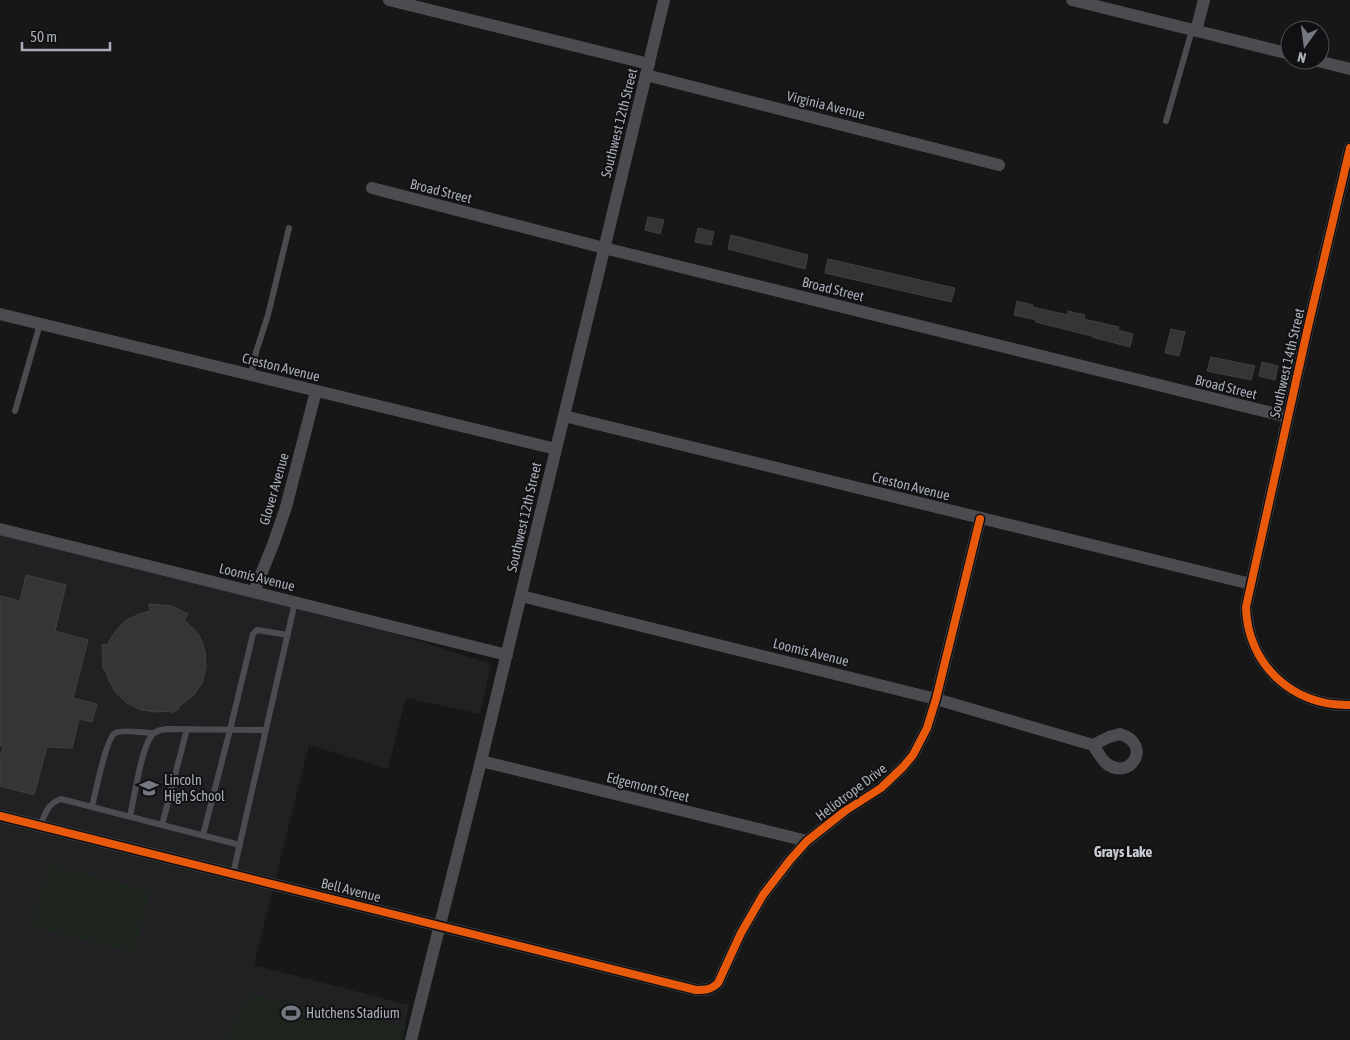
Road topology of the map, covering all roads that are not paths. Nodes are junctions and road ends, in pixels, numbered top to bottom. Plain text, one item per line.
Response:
1 (389, 0) edge
2 (664, 0) edge
3 (1072, 0) edge
4 (1204, 0) edge
5 (1194, 30) junction
6 (1280, 52) edge
7 (1330, 64) edge
8 (648, 69) junction
9 (1350, 69) edge
10 (1166, 120) dead end
11 (1350, 148) edge
12 (999, 165) dead end
13 (372, 188) dead end
14 (289, 228) dead end
15 (604, 248) junction
16 (0, 314) edge
17 (40, 324) junction
18 (251, 375) junction
19 (316, 391) junction
20 (16, 411) dead end
21 (564, 416) junction
22 (1288, 417) junction
23 (556, 449) junction
24 (980, 519) junction
25 (0, 528) edge
26 (1250, 584) junction
27 (254, 592) junction
28 (521, 596) junction
29 (295, 602) junction
30 (288, 635) junction
31 (507, 655) junction
32 (936, 699) junction
33 (1350, 705) edge
34 (187, 729) junction
35 (230, 730) junction
36 (266, 730) junction
37 (153, 733) junction
38 (1093, 745) dead end
39 (481, 761) junction
40 (92, 807) junction
41 (0, 816) edge
42 (130, 816) junction
43 (162, 825) junction
44 (40, 826) junction
45 (203, 835) junction
46 (807, 841) junction
47 (240, 845) junction
48 (233, 874) junction
49 (440, 926) junction
50 (696, 990) joint
51 (411, 1040) edge

1 - 8 street, Virginia Avenue
2 - 8 street, Southwest 12th Street
3 - 5 street
4 - 5 street
5 - 6 street
5 - 10 lane
7 - 9 street
8 - 12 street, Virginia Avenue
8 - 15 street, Southwest 12th Street
11 - 22 street, Southwest 14th Street
13 - 15 street, Broad Street
14 - 18 lane
15 - 21 street, Southwest 12th Street
15 - 22 street, Broad Street
16 - 17 street, Creston Avenue
17 - 18 street, Creston Avenue
17 - 20 lane
18 - 19 street, Creston Avenue
19 - 23 street, Creston Avenue
19 - 27 street, Glover Avenue
21 - 23 street, Southwest 12th Street
21 - 24 street, Creston Avenue
22 - 26 street, Southwest 14th Street
23 - 28 street, Southwest 12th Street
24 - 26 street, Creston Avenue
24 - 32 street, Heliotrope Drive
25 - 27 street, Loomis Avenue
26 - 33 street, Southwest 14th Street
27 - 29 street, Loomis Avenue
28 - 31 street, Southwest 12th Street
28 - 32 street, Loomis Avenue
29 - 30 lane
29 - 31 street, Loomis Avenue
30 - 35 lane
30 - 36 lane
31 - 39 street, Southwest 12th Street
32 - 38 street, Loomis Avenue
32 - 46 street, Heliotrope Drive
34 - 35 lane
34 - 37 lane
34 - 43 lane
35 - 36 lane
35 - 45 lane
36 - 47 lane
37 - 40 lane
37 - 42 lane
39 - 46 street, Edgemont Street
39 - 49 street, Southwest 12th Street
40 - 42 lane
40 - 44 lane
41 - 44 street, Bell Avenue
42 - 43 lane
43 - 45 lane
44 - 48 street, Bell Avenue
45 - 47 lane
46 - 50 street, Heliotrope Drive
47 - 48 lane
48 - 49 street, Bell Avenue
49 - 50 street, Bell Avenue
49 - 51 street, Southwest 12th Street

